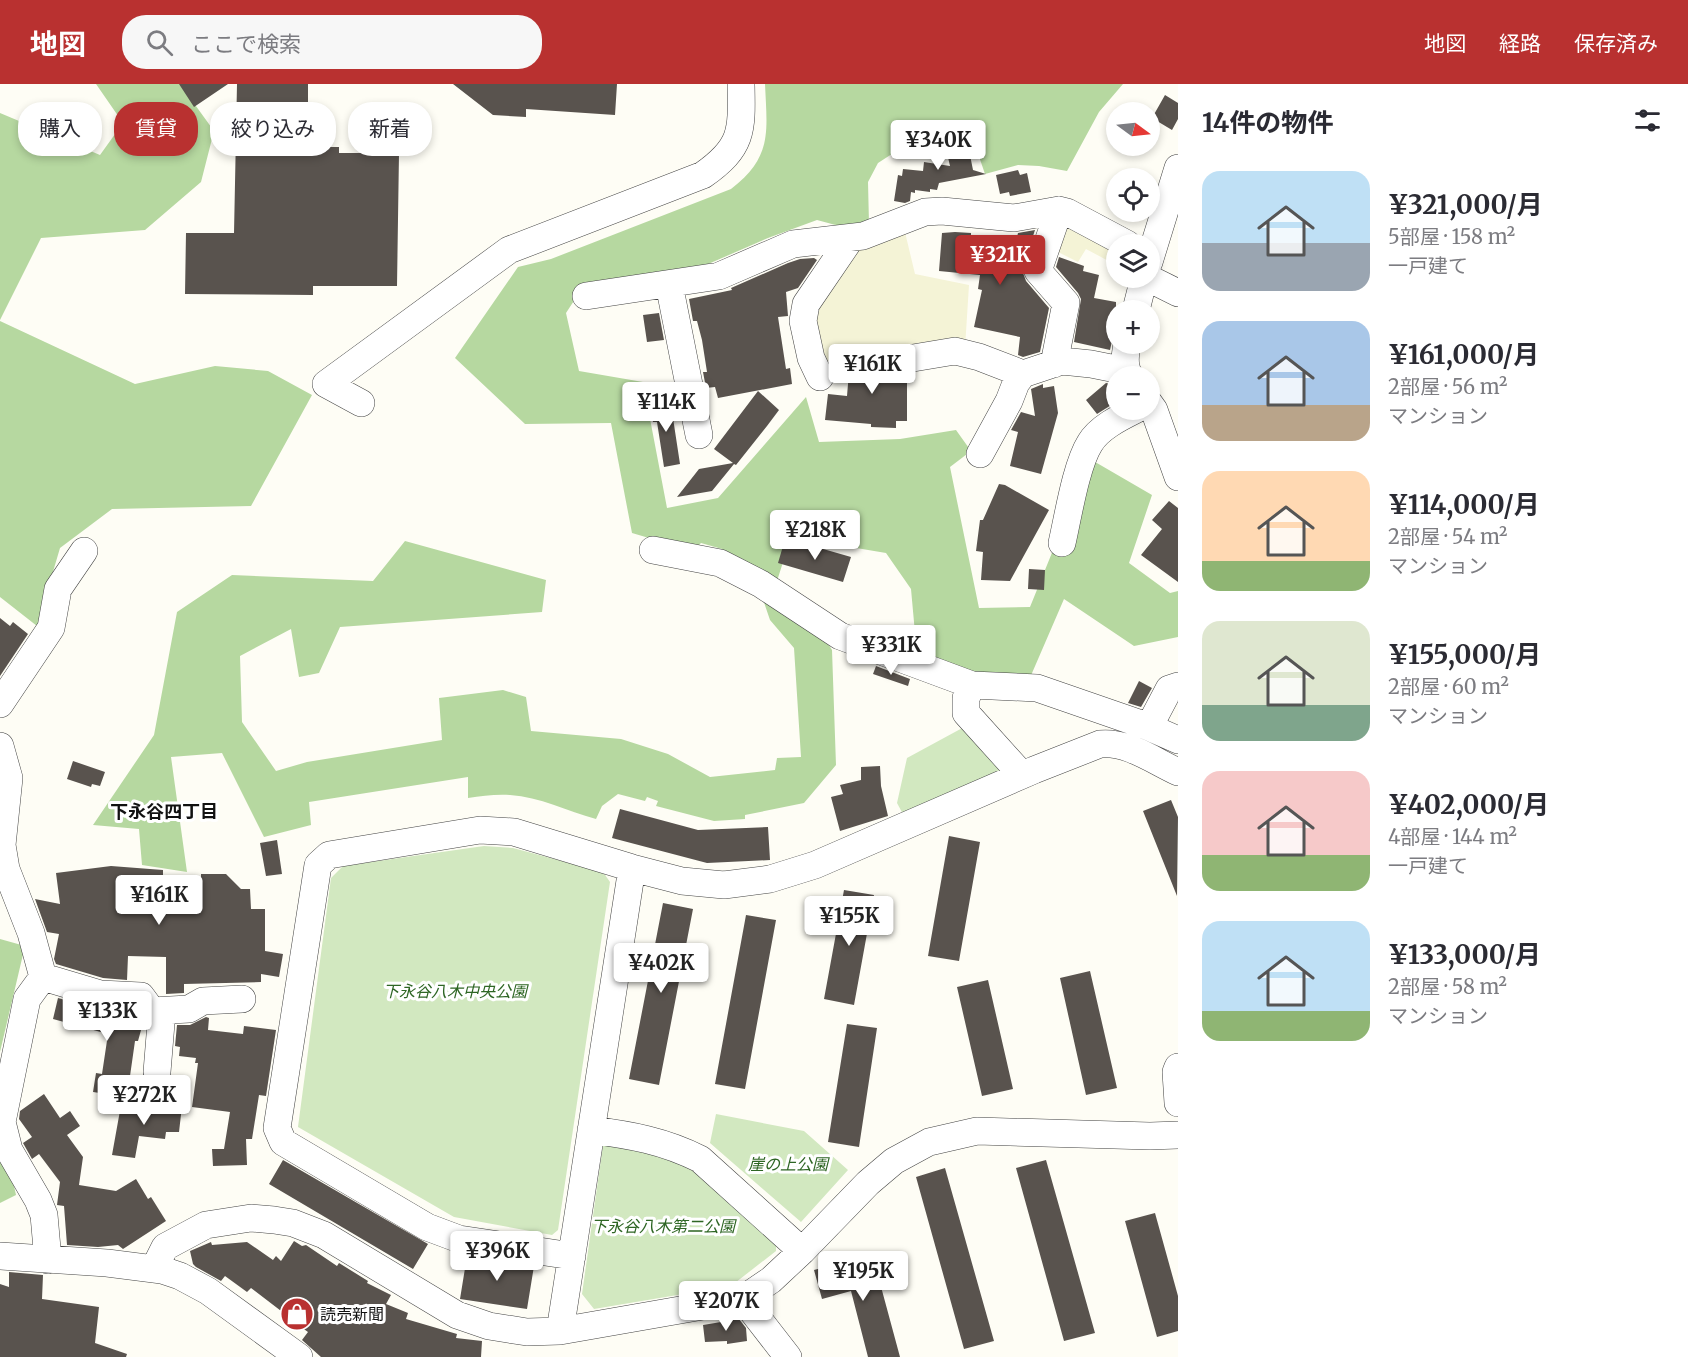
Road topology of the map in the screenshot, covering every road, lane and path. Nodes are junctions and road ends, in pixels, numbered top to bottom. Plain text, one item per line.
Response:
1 (741, 84) edge
2 (1178, 168) edge
3 (1059, 210) junction
4 (1108, 234) edge
5 (1158, 234) edge
6 (851, 237) junction
7 (1160, 277) edge
8 (669, 284) junction
9 (1178, 293) edge
10 (586, 296) dead end
11 (913, 358) dead end
12 (1054, 364) junction
13 (1106, 368) edge
14 (1023, 374) junction
15 (820, 377) dead end
16 (361, 403) dead end
17 (1117, 420) edge
18 (1158, 420) edge
19 (699, 435) dead end
20 (980, 454) dead end
21 (1178, 477) edge
22 (1062, 543) dead end
23 (653, 550) dead end
24 (84, 551) dead end
25 (972, 685) junction
26 (1178, 686) edge
27 (0, 704) edge
28 (1149, 727) junction
29 (1178, 740) edge
30 (0, 746) edge
31 (1178, 772) edge
32 (1022, 775) junction
33 (632, 868) junction
34 (42, 976) junction
35 (242, 999) dead end
36 (162, 1011) junction
37 (1178, 1067) edge
38 (157, 1072) dead end
39 (1178, 1103) edge
40 (591, 1130) junction
41 (1178, 1135) edge
42 (802, 1251) junction
43 (0, 1256) edge
44 (572, 1256) junction
45 (48, 1260) junction
46 (155, 1267) junction
47 (743, 1299) junction
48 (560, 1331) junction
49 (299, 1357) edge
50 (788, 1357) edge

1 - 16 street
2 - 5 street
3 - 4 street
3 - 6 street
3 - 12 street
6 - 8 street
6 - 15 street
7 - 9 street
8 - 10 street
8 - 19 street
11 - 14 street
12 - 13 street
12 - 14 street
14 - 20 street
17 - 22 street
18 - 21 street
23 - 25 street
24 - 27 street
25 - 28 street
25 - 32 street
26 - 28 street
28 - 29 street
30 - 34 street
31 - 32 street
32 - 33 street
33 - 40 street
33 - 44 street
34 - 36 street
34 - 45 street
35 - 36 street
36 - 38 street
37 - 39 street
40 - 42 street
40 - 44 street
41 - 42 street
42 - 47 street
43 - 45 street
44 - 48 street
45 - 46 street
46 - 48 street
46 - 49 street
47 - 48 street
47 - 50 street

